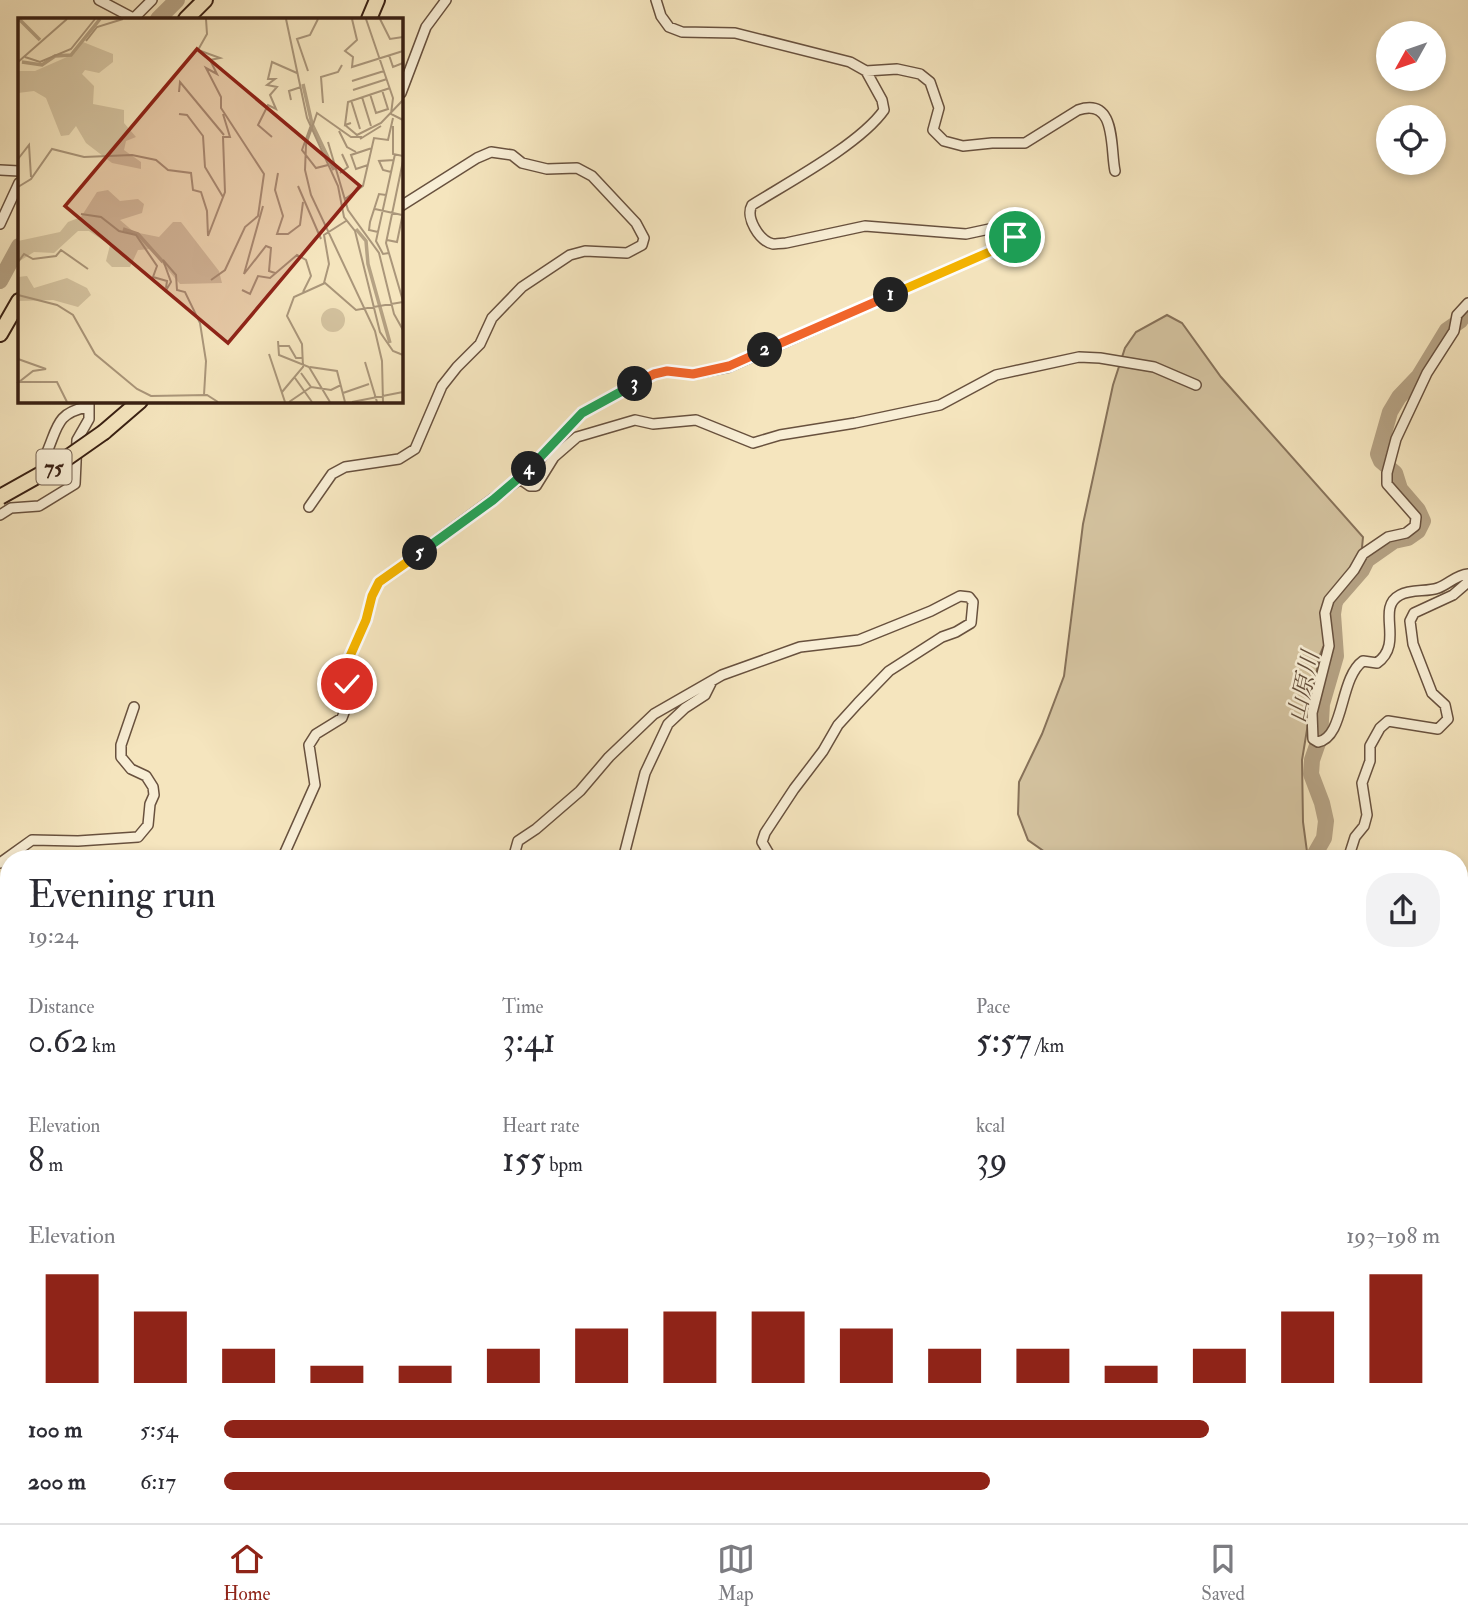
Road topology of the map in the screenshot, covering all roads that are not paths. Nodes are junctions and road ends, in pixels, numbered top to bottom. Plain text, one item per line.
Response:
1 (100, 0) edge
2 (152, 0) edge
3 (205, 0) edge
4 (377, 0) edge
5 (446, 0) edge
6 (656, 0) edge
7 (132, 18) edge
8 (135, 18) edge
9 (187, 18) edge
10 (369, 18) edge
11 (866, 71) junction
12 (402, 90) edge
13 (0, 170) edge
14 (18, 171) edge
15 (1115, 171) dead end
16 (18, 185) edge
17 (402, 205) edge
18 (0, 225) edge
19 (18, 303) edge
20 (1468, 303) edge
21 (0, 334) edge
22 (1196, 385) dead end
23 (139, 402) edge
24 (88, 404) edge
25 (53, 456) dead end
26 (520, 479) junction
27 (0, 497) edge
28 (309, 507) dead end
29 (0, 515) edge
30 (1468, 574) edge
31 (1468, 582) edge
32 (711, 682) junction
33 (134, 707) dead end
34 (18, 850) edge
35 (286, 850) edge
36 (516, 850) edge
37 (625, 850) edge
38 (767, 850) edge
39 (1351, 850) edge

1 - 7 street
2 - 8 street
3 - 9 main road
4 - 10 main road
5 - 12 street
6 - 11 street
11 - 15 street
11 - 26 street
13 - 14 street
16 - 18 street
17 - 28 street
19 - 21 main road
20 - 30 street
22 - 26 street
23 - 27 main road, 75, bridge
24 - 25 street
24 - 29 street
26 - 35 street
31 - 39 street
32 - 36 street
32 - 37 street
32 - 38 street
33 - 34 street

